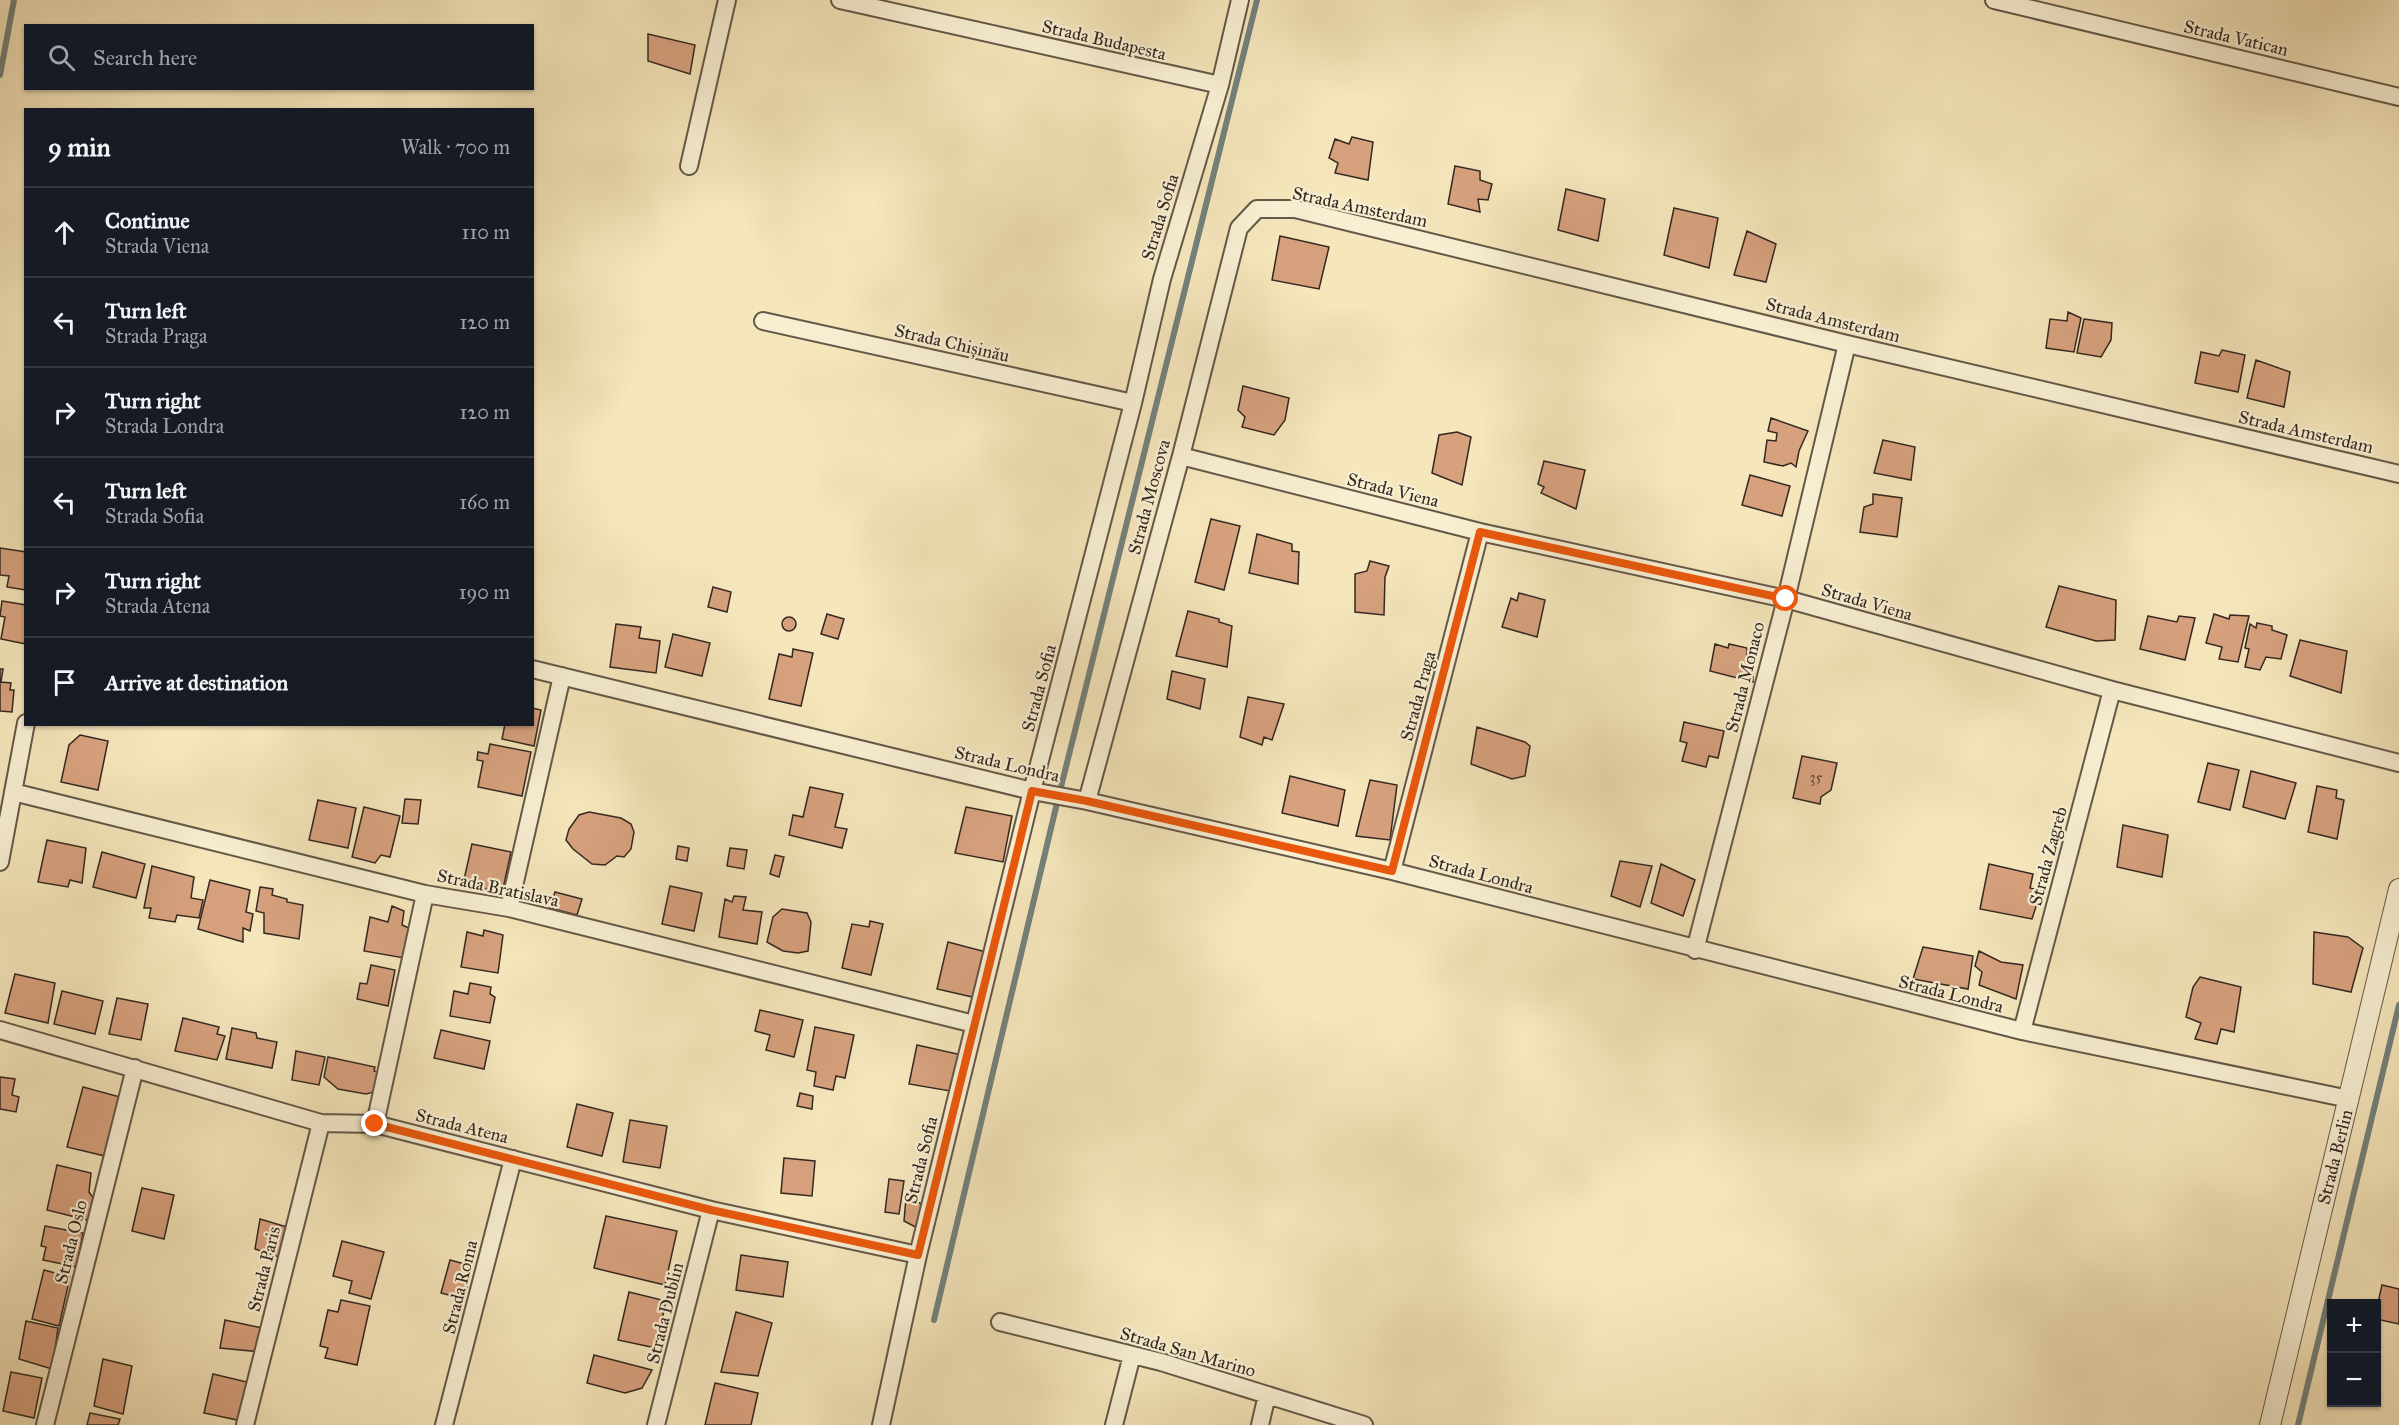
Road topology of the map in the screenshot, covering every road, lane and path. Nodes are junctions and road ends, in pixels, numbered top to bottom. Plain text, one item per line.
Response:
1 (727, 0) edge
2 (840, 0) edge
3 (1240, 0) edge
4 (1994, 0) edge
5 (1220, 86) junction
6 (2399, 97) edge
7 (689, 166) dead end
8 (1257, 209) joint
9 (763, 321) dead end
10 (1847, 344) junction
11 (1133, 403) junction
12 (1181, 456) junction
13 (2399, 474) edge
14 (1480, 532) junction
15 (1786, 599) junction
16 (534, 669) edge
17 (562, 676) junction
18 (2112, 690) junction
19 (25, 726) edge
20 (2399, 763) edge
21 (13, 792) junction
22 (1040, 792) junction
23 (1079, 800) junction
24 (0, 862) edge
25 (1392, 871) junction
26 (2399, 889) edge
27 (425, 894) junction
28 (509, 908) junction
29 (1695, 950) junction
30 (975, 1024) junction
31 (0, 1030) edge
32 (2022, 1031) junction
33 (135, 1068) junction
34 (2349, 1099) junction
35 (321, 1123) junction
36 (375, 1124) junction
37 (513, 1159) junction
38 (711, 1210) junction
39 (918, 1255) junction
40 (1000, 1322) dead end
41 (1132, 1355) junction
42 (1267, 1395) junction
43 (45, 1425) edge
44 (245, 1425) edge
45 (444, 1425) edge
46 (656, 1425) edge
47 (881, 1425) edge
48 (1114, 1425) edge
49 (1260, 1425) edge
50 (1364, 1425) edge
51 (2270, 1425) edge

1 - 7 street
2 - 5 street, Strada Budapesta
3 - 5 street, Strada Sofia
4 - 6 street, Strada Vatican
5 - 11 street, Strada Sofia
8 - 10 street, Strada Amsterdam
8 - 12 street, Strada Moscova
9 - 11 street, Strada Chișinău
10 - 13 street, Strada Amsterdam
10 - 15 street, Strada Monaco
11 - 22 street, Strada Sofia
12 - 14 street, Strada Viena
12 - 23 street, Strada Moscova
14 - 15 street, Strada Viena
14 - 25 street, Strada Praga
15 - 18 street, Strada Viena
15 - 29 street, Strada Monaco
16 - 17 street, Strada Londra
17 - 22 street, Strada Londra
17 - 28 street
18 - 20 street, Strada Viena
18 - 32 street, Strada Zagreb
19 - 21 street
21 - 24 street
21 - 27 street, Strada Bratislava
22 - 23 street, Strada Londra
22 - 30 street, Strada Sofia
23 - 25 street, Strada Londra
25 - 29 street, Strada Londra
26 - 34 street, Strada Berlin
27 - 28 street, Strada Bratislava
27 - 36 street
28 - 30 street, Strada Bratislava
29 - 32 street, Strada Londra
30 - 39 street, Strada Sofia
31 - 33 street, Strada Atena
32 - 34 street, Strada Londra
33 - 35 street, Strada Atena
33 - 43 street, Strada Oslo
34 - 51 street, Strada Berlin
35 - 36 street, Strada Atena
35 - 44 street, Strada Paris
36 - 37 street, Strada Atena
37 - 38 street, Strada Atena
37 - 45 street, Strada Roma
38 - 39 street, Strada Atena
38 - 46 street, Strada Dublin
39 - 47 street, Strada Sofia
40 - 41 street, Strada San Marino
41 - 42 street, Strada San Marino
41 - 48 street
42 - 49 street
42 - 50 street, Strada San Marino

